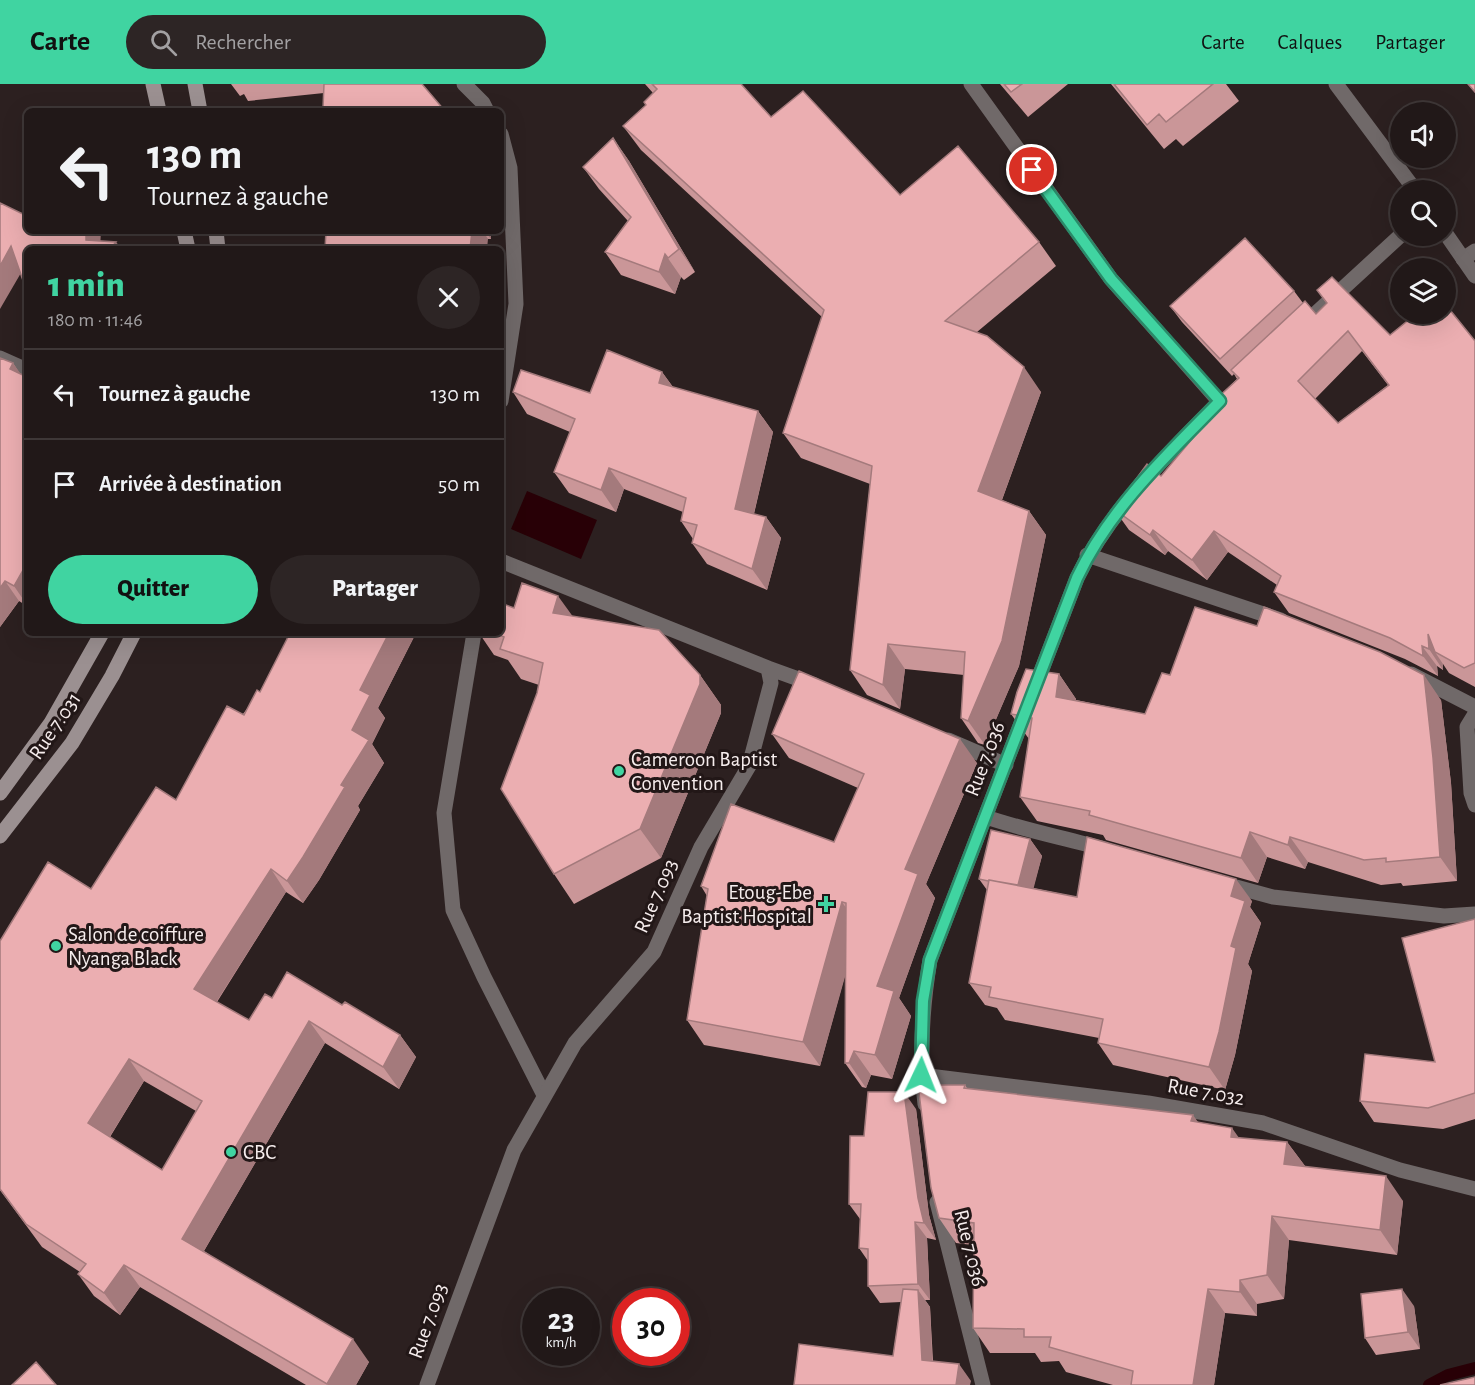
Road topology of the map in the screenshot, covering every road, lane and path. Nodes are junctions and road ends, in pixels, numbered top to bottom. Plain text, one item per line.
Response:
1 (153, 84) edge
2 (195, 84) edge
3 (464, 84) edge
4 (971, 84) edge
5 (1336, 84) edge
6 (158, 108) edge
7 (199, 108) edge
8 (486, 108) edge
9 (504, 145) edge
10 (1408, 180) edge
11 (1456, 243) edge
12 (1390, 245) edge
13 (1469, 255) edge
14 (1475, 276) edge
15 (1289, 338) edge
16 (0, 358) edge
17 (24, 369) edge
18 (504, 382) edge
19 (1088, 555) junction
20 (504, 562) edge
21 (1295, 625) edge
22 (100, 636) edge
23 (132, 636) edge
24 (474, 636) edge
25 (768, 668) junction
26 (1401, 668) edge
27 (830, 690) edge
28 (1475, 707) edge
29 (1475, 714) edge
30 (939, 736) edge
31 (1006, 765) junction
32 (0, 793) edge
33 (1475, 805) edge
34 (986, 817) junction
35 (0, 836) edge
36 (1119, 854) edge
37 (1207, 879) edge
38 (1475, 914) edge
39 (921, 1075) junction
40 (544, 1095) junction
41 (927, 1121) edge
42 (936, 1190) edge
43 (1475, 1190) edge
44 (427, 1385) edge
45 (983, 1385) edge

1 - 6 main road
2 - 7 main road
3 - 8 street
4 - 19 street, Rue 7.036
5 - 10 street
9 - 18 street
11 - 13 street
12 - 15 street
13 - 14 street
16 - 17 street
19 - 21 street
19 - 31 street, Rue 7.036
20 - 25 street
22 - 32 main road, Rue 7.031
23 - 35 main road, Rue 7.031
24 - 40 street
25 - 27 street
25 - 40 street, Rue 7.093
26 - 28 street
29 - 33 street
30 - 31 street
31 - 34 street, Rue 7.036
34 - 36 street
34 - 39 street, Rue 7.036
37 - 38 street
39 - 41 street, Rue 7.036
39 - 43 street, Rue 7.032
40 - 44 street, Rue 7.093
42 - 45 street, Rue 7.036

